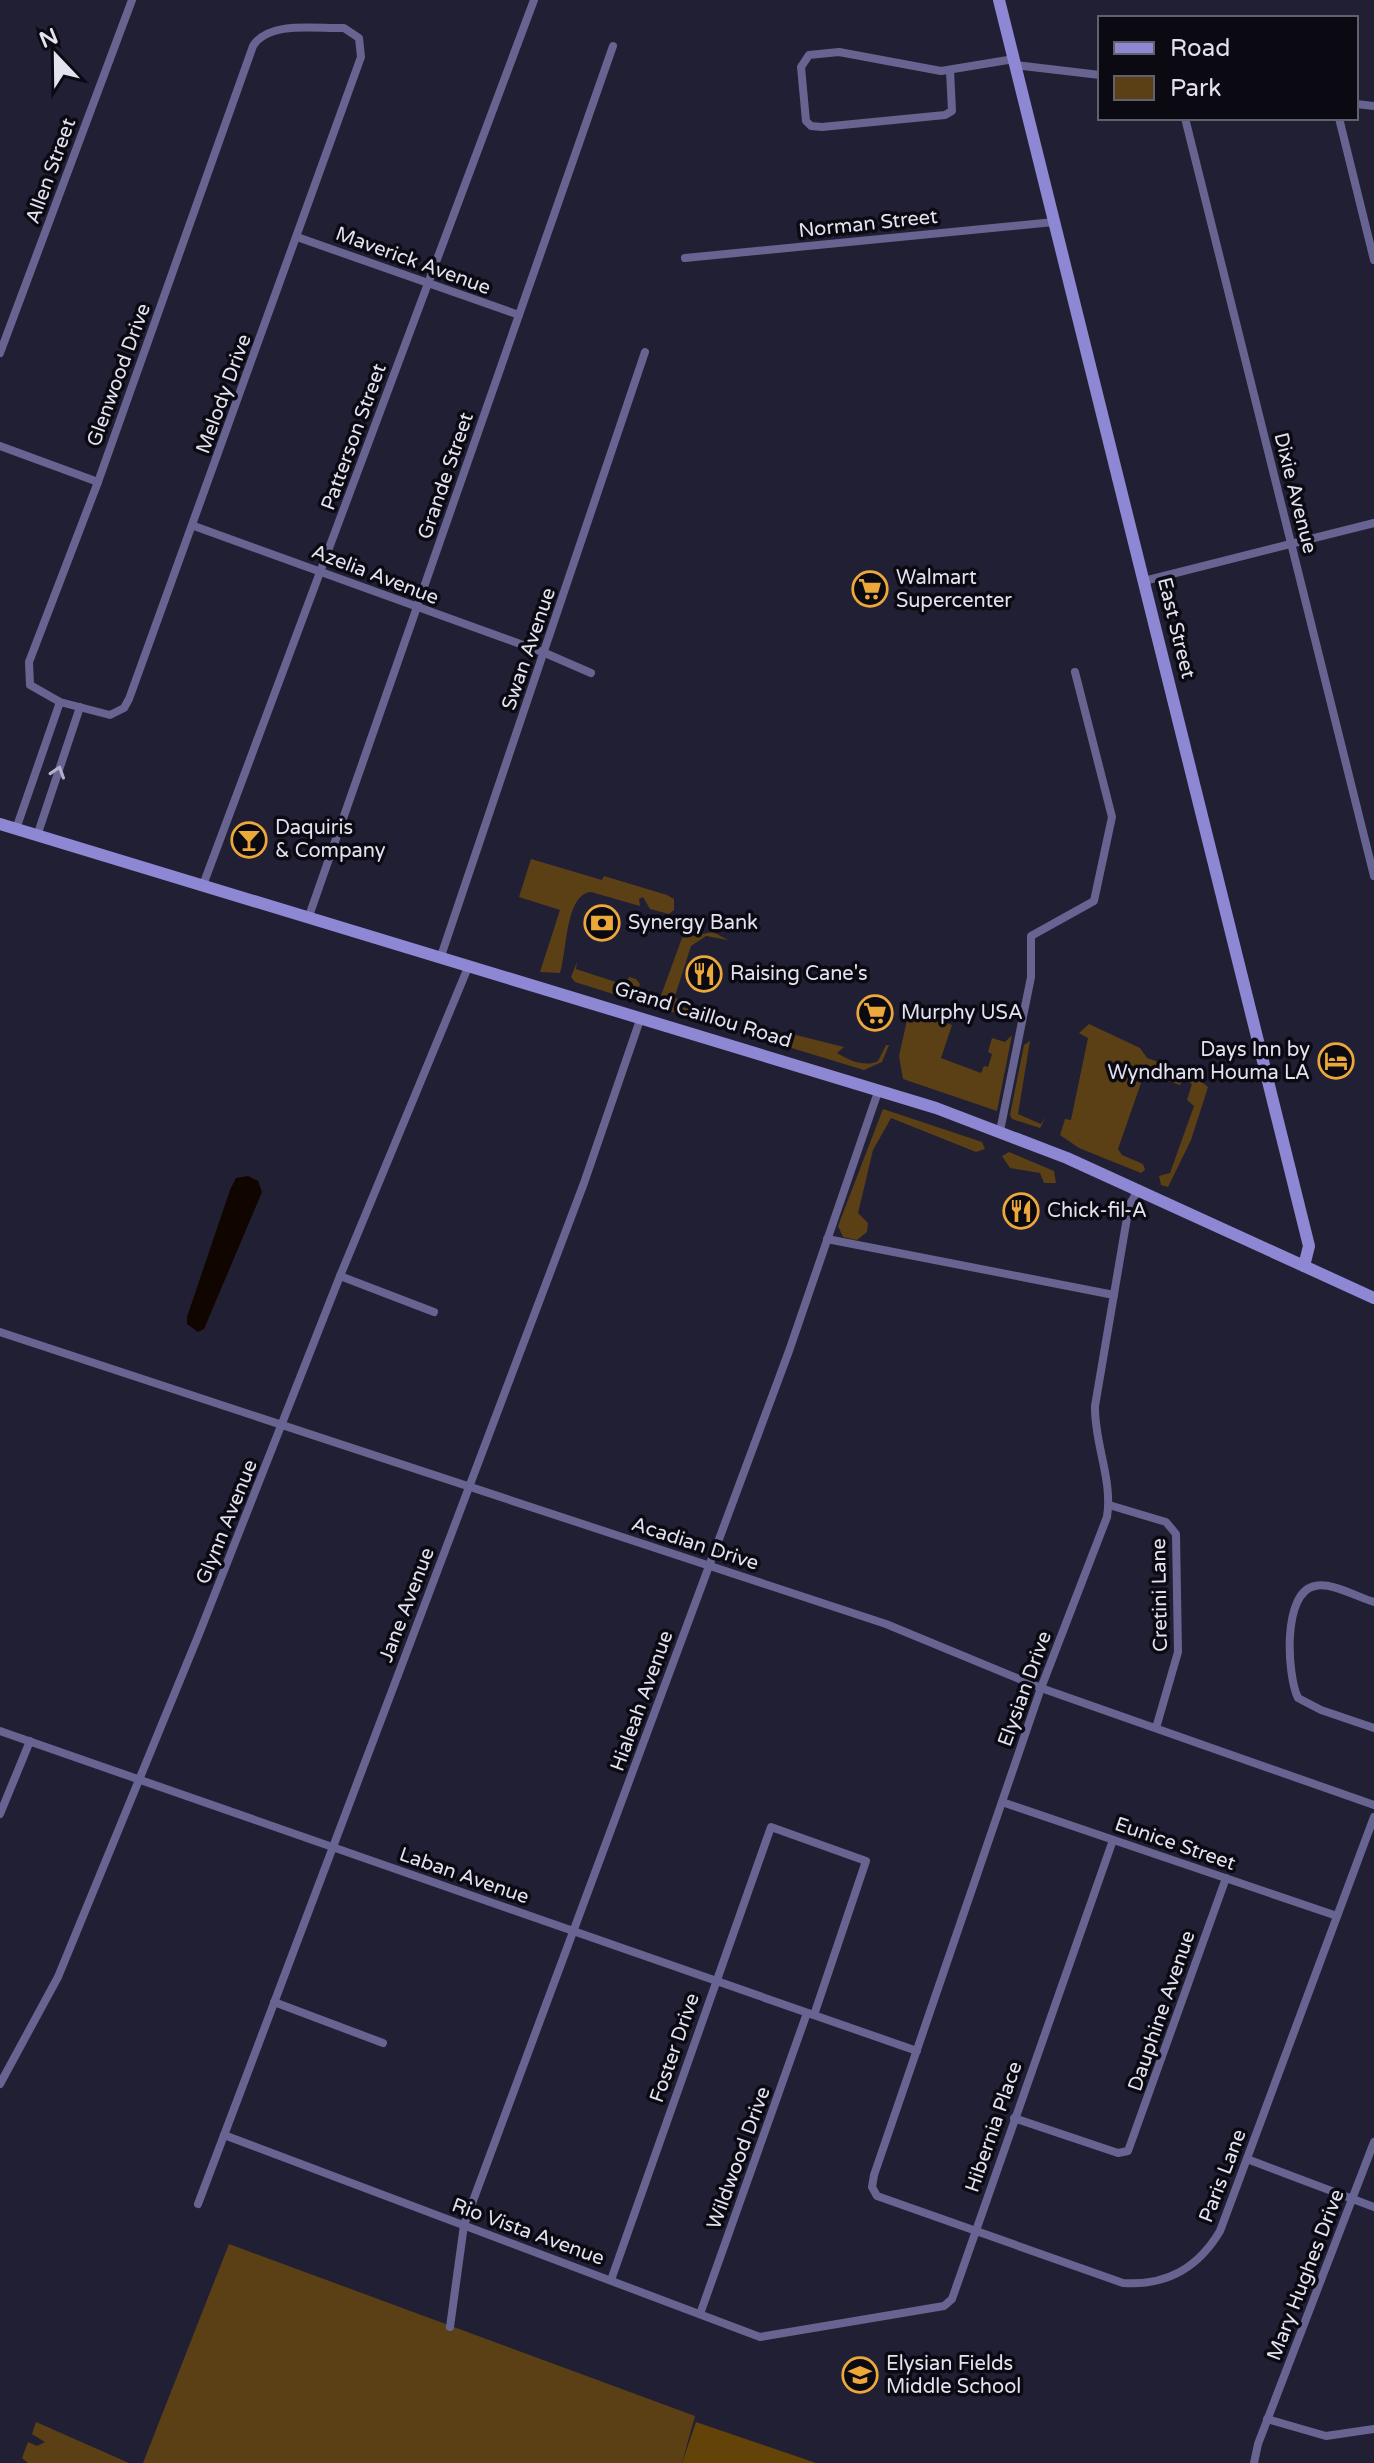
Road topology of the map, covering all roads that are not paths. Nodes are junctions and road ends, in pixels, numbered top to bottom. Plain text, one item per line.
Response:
1 (132, 0) edge
2 (534, 0) edge
3 (999, 0) edge
4 (361, 43) joint
5 (613, 46) dead end
6 (1014, 62) junction
7 (950, 70) junction
8 (1098, 75) edge
9 (1185, 120) edge
10 (1339, 120) edge
11 (1054, 222) junction
12 (297, 237) junction
13 (685, 258) dead end
14 (1374, 260) edge
15 (428, 283) junction
16 (519, 315) junction
17 (645, 352) dead end
18 (0, 353) edge
19 (0, 446) edge
20 (98, 482) junction
21 (1374, 523) edge
22 (194, 526) junction
23 (1291, 544) junction
24 (322, 572) junction
25 (1144, 581) junction
26 (417, 609) junction
27 (545, 653) junction
28 (1075, 672) dead end
29 (591, 673) dead end
30 (60, 702) junction
31 (80, 707) junction
32 (0, 824) edge
33 (16, 829) junction
34 (37, 836) junction
35 (1374, 876) edge
36 (203, 885) junction
37 (309, 916) junction
38 (441, 956) junction
39 (469, 965) junction
40 (641, 1017) junction
41 (879, 1089) junction
42 (1000, 1131) junction
43 (1138, 1190) junction
44 (827, 1239) junction
45 (1304, 1266) junction
46 (340, 1276) junction
47 (1114, 1295) junction
48 (1373, 1296) edge
49 (434, 1312) dead end
50 (0, 1332) edge
51 (283, 1424) junction
52 (469, 1486) junction
53 (1109, 1505) junction
54 (710, 1565) junction
55 (1374, 1602) edge
56 (1041, 1688) junction
57 (1156, 1728) junction
58 (1374, 1728) edge
59 (0, 1731) edge
60 (30, 1741) junction
61 (139, 1779) junction
62 (1002, 1802) junction
63 (1374, 1805) edge
64 (0, 1814) edge
65 (1374, 1817) edge
66 (1113, 1840) junction
67 (333, 1847) junction
68 (866, 1861) joint
69 (1226, 1878) junction
70 (1337, 1916) junction
71 (574, 1931) junction
72 (716, 1981) junction
73 (274, 2002) junction
74 (810, 2014) junction
75 (383, 2043) dead end
76 (917, 2051) junction
77 (0, 2084) edge
78 (1014, 2118) junction
79 (224, 2135) junction
80 (1374, 2142) edge
81 (1247, 2159) junction
82 (873, 2190) joint
83 (1352, 2199) junction
84 (198, 2204) dead end
85 (1374, 2207) edge
86 (464, 2225) junction
87 (975, 2230) junction
88 (611, 2280) junction
89 (700, 2314) junction
90 (450, 2327) dead end
91 (823, 2328) joint
92 (1267, 2419) junction
93 (1374, 2429) edge
94 (1254, 2463) edge

1 - 18 street, Allen Street
2 - 15 street, Patterson Street
3 - 6 main road, East Street
4 - 12 street, Melody Drive
4 - 20 street, Glenwood Drive
5 - 16 street, Grande Street
6 - 7 street
6 - 8 street
6 - 11 main road, East Street
7 - 7 street
9 - 23 street, Dixie Avenue
10 - 14 street
11 - 13 street, Norman Street
11 - 25 main road, East Street
12 - 15 street, Maverick Avenue
12 - 22 street, Melody Drive
15 - 16 street, Maverick Avenue
15 - 24 street, Patterson Street
16 - 26 street, Grande Street
17 - 27 street, Swan Avenue
19 - 20 street
20 - 30 street, Glenwood Drive
21 - 23 street
22 - 24 street, Azelia Avenue
22 - 31 street, Melody Drive
23 - 25 street
23 - 35 street, Dixie Avenue
24 - 26 street, Azelia Avenue
24 - 36 street, Patterson Street
25 - 45 main road, East Street
26 - 27 street, Azelia Avenue
26 - 37 street, Grande Street
27 - 29 street, Azelia Avenue
27 - 38 street, Swan Avenue
28 - 42 street
30 - 31 street, Melody Drive
30 - 33 street
34 -> 31 street
32 - 33 main road, Grand Caillou Road
33 - 34 main road, Grand Caillou Road
34 - 36 main road, Grand Caillou Road
36 - 37 main road, Grand Caillou Road
37 - 38 main road, Grand Caillou Road
38 - 39 main road, Grand Caillou Road
39 - 40 main road, Grand Caillou Road
39 - 46 street, Glynn Avenue
40 - 41 main road, Grand Caillou Road
40 - 52 street, Jane Avenue
41 - 42 main road, Grand Caillou Road
41 - 44 street, Hialeah Avenue
42 - 43 main road, Grand Caillou Road
43 - 45 main road, Grand Caillou Road
43 - 47 street, Elysian Drive
44 - 47 street
44 - 54 street, Hialeah Avenue
45 - 48 main road, Grand Caillou Road
46 - 49 street
46 - 51 street, Glynn Avenue
47 - 53 street, Elysian Drive
50 - 51 street, Acadian Drive
51 - 52 street, Acadian Drive
51 - 61 street, Glynn Avenue
52 - 54 street, Acadian Drive
52 - 67 street, Jane Avenue
53 - 56 street, Elysian Drive
53 - 57 street, Cretini Lane
54 - 56 street, Acadian Drive
54 - 71 street, Hialeah Avenue
55 - 58 street
56 - 57 street, Acadian Drive
56 - 62 street, Elysian Drive
57 - 63 street, Acadian Drive
59 - 60 street, Laban Avenue
60 - 61 street, Laban Avenue
60 - 64 street
61 - 67 street, Laban Avenue
61 - 77 street, Glynn Avenue
62 - 66 street, Eunice Street
62 - 76 street, Elysian Drive
65 - 70 street, Paris Lane
66 - 69 street, Eunice Street
66 - 78 street, Hibernia Place
67 - 71 street, Laban Avenue
67 - 73 street, Jane Avenue
68 - 72 street, Foster Drive
68 - 74 street, Wildwood Drive
69 - 70 street, Eunice Street
69 - 78 street, Dauphine Avenue
70 - 81 street, Paris Lane
71 - 72 street, Laban Avenue
71 - 86 street, Hialeah Avenue
72 - 74 street, Laban Avenue
72 - 88 street, Foster Drive
73 - 75 street
73 - 79 street, Jane Avenue
74 - 76 street, Laban Avenue
74 - 89 street, Wildwood Drive
76 - 82 street, Elysian Drive
78 - 87 street, Hibernia Place
79 - 84 street, Jane Avenue
79 - 86 street, Rio Vista Avenue
80 - 83 street, Mary Hughes Drive
81 - 83 street
81 - 87 street, Paris Lane
82 - 87 street, Paris Lane
83 - 85 street
83 - 92 street, Mary Hughes Drive
86 - 88 street, Rio Vista Avenue
86 - 90 street, Hialeah Avenue
87 - 91 street, Hibernia Place
88 - 89 street, Rio Vista Avenue
89 - 91 street, Rio Vista Avenue
92 - 93 street
92 - 94 street, Mary Hughes Drive

